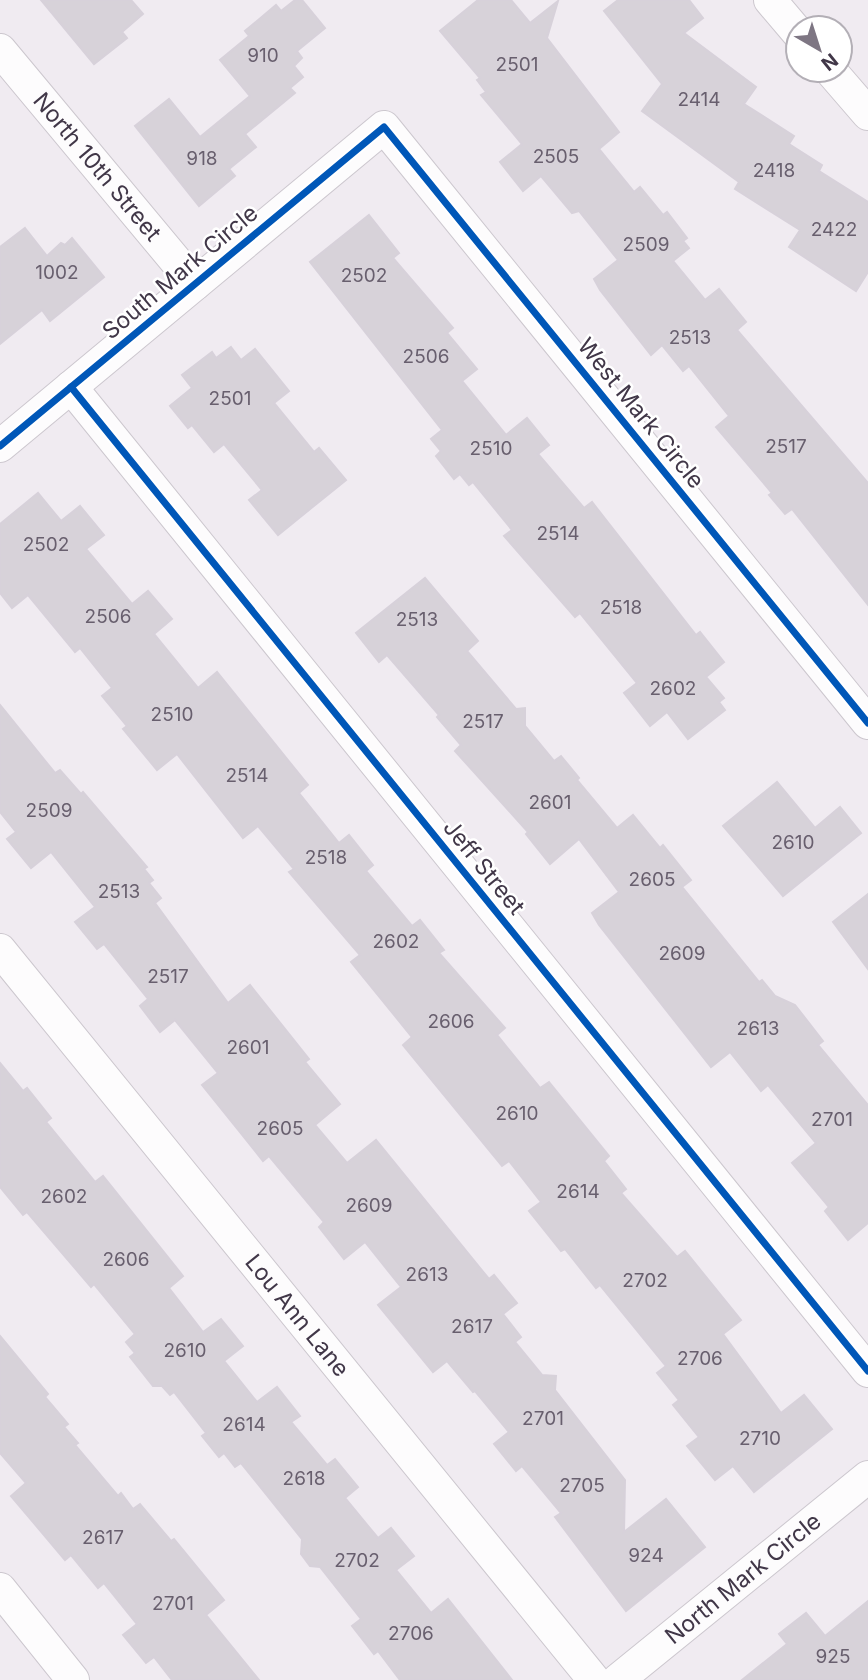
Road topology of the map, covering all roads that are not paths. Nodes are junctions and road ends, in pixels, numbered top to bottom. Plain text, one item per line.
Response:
1 (770, 0) edge
2 (784, 16) edge
3 (0, 50) edge
4 (842, 84) edge
5 (868, 114) edge
6 (384, 127) joint
7 (195, 284) junction
8 (71, 387) junction
9 (0, 446) edge
10 (868, 723) edge
11 (0, 950) edge
12 (868, 1371) edge
13 (868, 1477) edge
14 (0, 1589) edge
15 (74, 1680) edge
16 (594, 1680) edge
17 (618, 1680) edge

1 - 2 street
3 - 7 street, North 10th Street
4 - 5 street
6 - 7 street, South Mark Circle
6 - 10 street, West Mark Circle
7 - 8 street, South Mark Circle
8 - 9 street, South Mark Circle
8 - 12 street, Jeff Street
11 - 16 street, Lou Ann Lane
13 - 17 street, North Mark Circle
14 - 15 street

